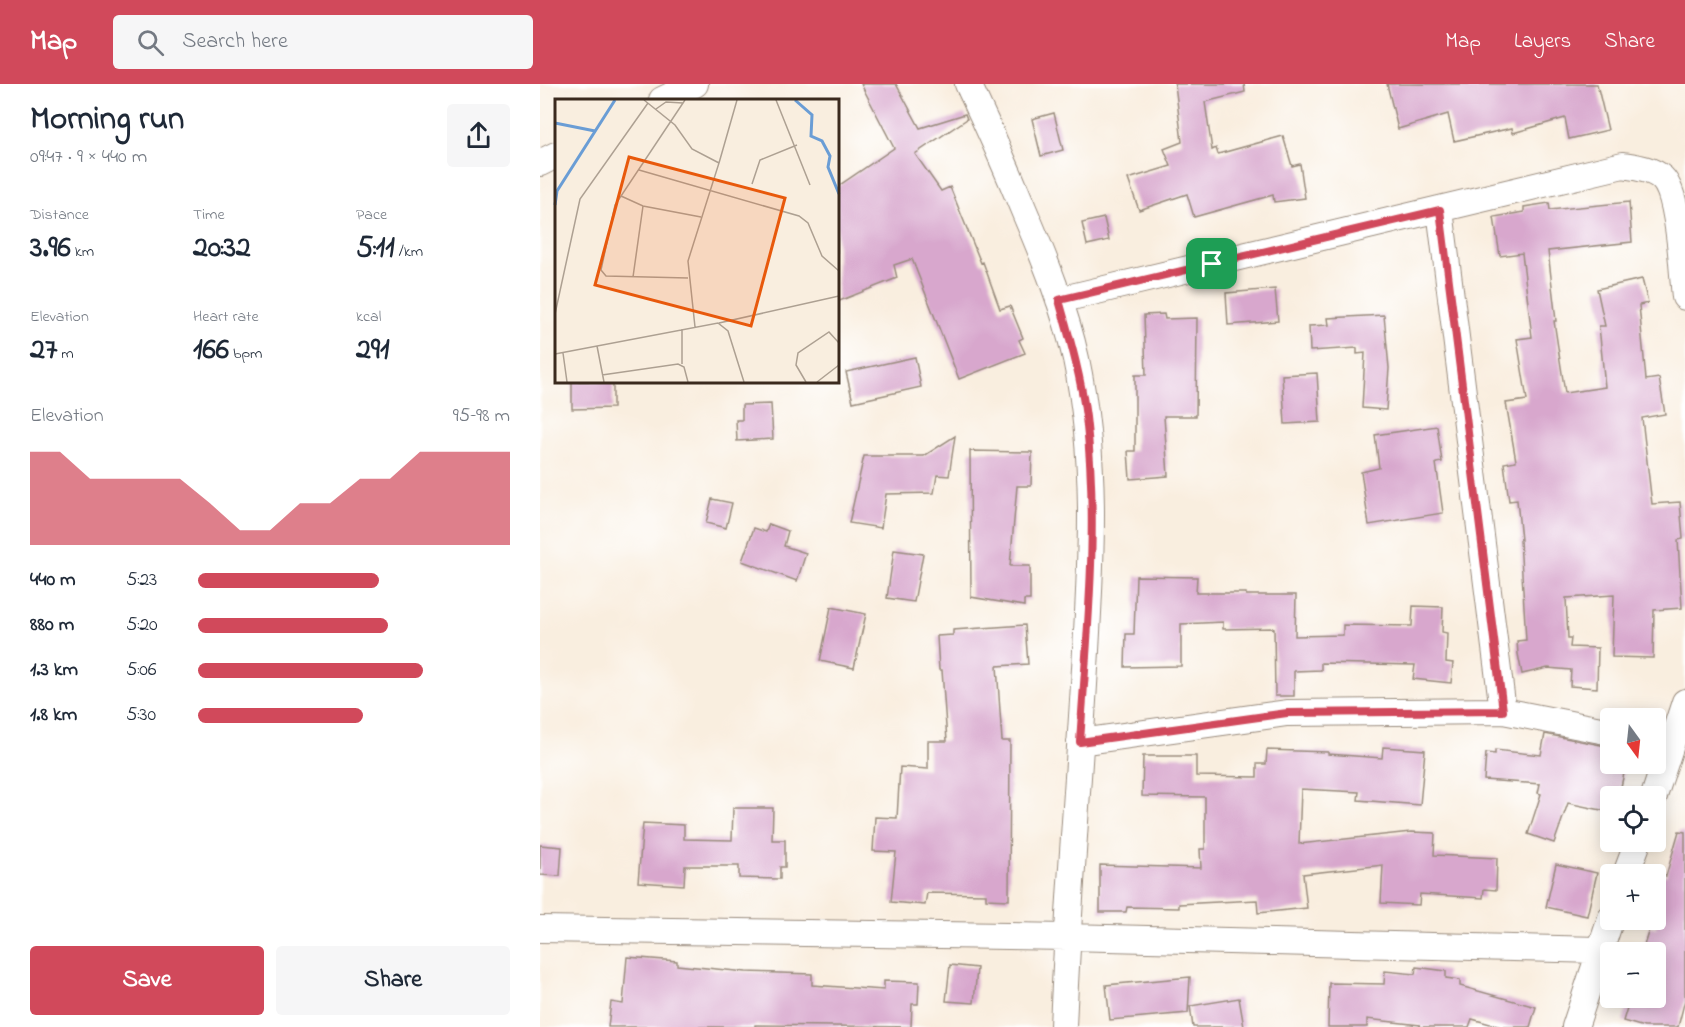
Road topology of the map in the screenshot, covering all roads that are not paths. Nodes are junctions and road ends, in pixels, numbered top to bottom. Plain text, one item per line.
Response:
1 (695, 84) edge
2 (968, 84) edge
3 (664, 99) edge
4 (555, 156) edge
5 (540, 163) edge
6 (1440, 210) junction
7 (1685, 297) edge
8 (1059, 300) junction
9 (1685, 702) edge
10 (1503, 711) junction
11 (1600, 730) edge
12 (1666, 738) edge
13 (1080, 742) junction
14 (540, 928) edge
15 (1607, 930) edge
16 (1067, 937) junction
17 (1599, 951) junction
18 (1063, 1027) edge
19 (1575, 1027) edge

1 - 3 street
2 - 8 street
4 - 5 street
6 - 7 street
6 - 8 street
6 - 10 street
8 - 13 street
9 - 12 street
10 - 11 street
10 - 13 street
13 - 16 street
14 - 16 street
15 - 17 street
16 - 17 street
16 - 18 street
17 - 19 street

